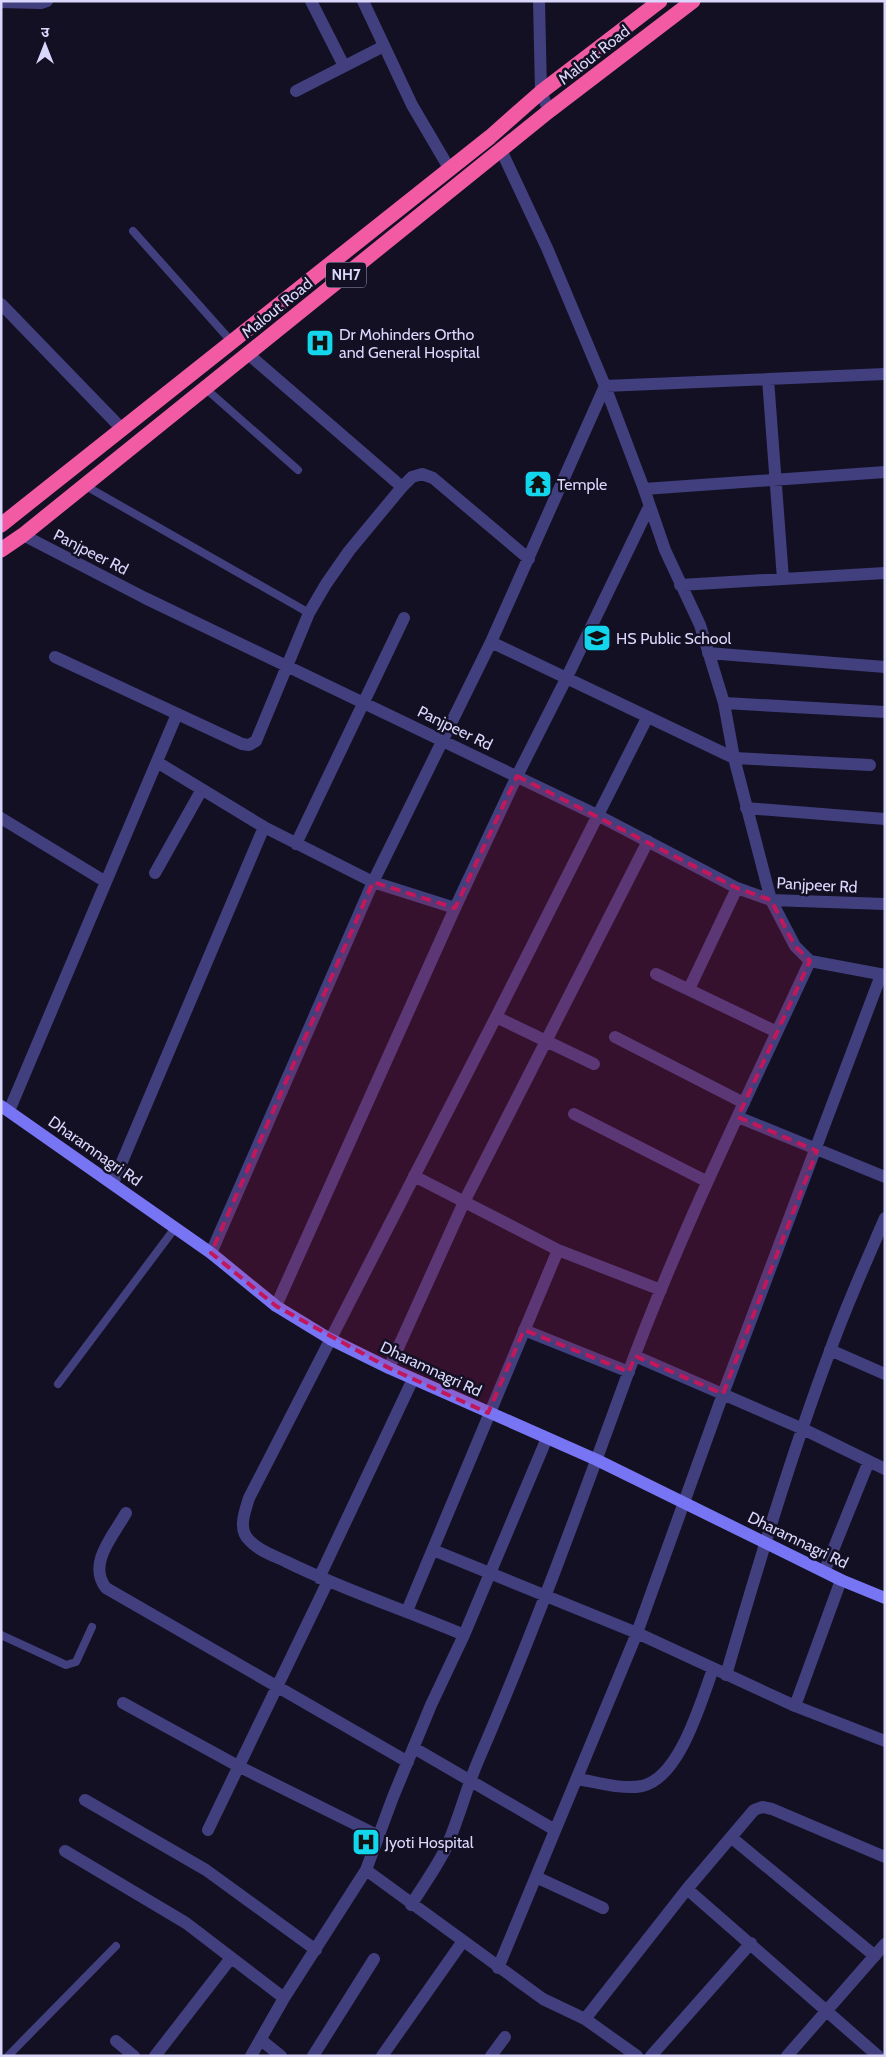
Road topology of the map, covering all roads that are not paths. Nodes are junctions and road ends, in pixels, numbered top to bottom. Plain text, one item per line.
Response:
1 (47, 1) edge
2 (311, 1) edge
3 (363, 1) edge
4 (539, 1) edge
5 (660, 1) edge
6 (693, 1) edge
7 (1, 2) edge
8 (384, 46) junction
9 (344, 66) junction
10 (296, 91) dead end
11 (541, 92) junction
12 (549, 112) junction
13 (502, 152) junction
14 (448, 168) junction
15 (132, 231) dead end
16 (1, 304) edge
17 (231, 341) junction
18 (248, 354) junction
19 (885, 374) edge
20 (768, 379) junction
21 (605, 386) junction
22 (205, 388) junction
23 (123, 430) junction
24 (298, 470) dead end
25 (885, 472) edge
26 (775, 479) junction
27 (84, 485) junction
28 (402, 487) junction
29 (644, 488) junction
30 (649, 507) junction
31 (1, 525) edge
32 (23, 535) junction
33 (1, 550) edge
34 (529, 559) junction
35 (885, 573) edge
36 (783, 579) junction
37 (680, 585) junction
38 (310, 613) junction
39 (404, 618) dead end
40 (491, 642) junction
41 (708, 653) junction
42 (55, 657) dead end
43 (287, 665) junction
44 (885, 667) edge
45 (566, 679) junction
46 (364, 702) junction
47 (724, 703) junction
48 (885, 712) edge
49 (177, 714) junction
50 (647, 718) junction
51 (444, 740) junction
52 (734, 758) junction
53 (157, 762) junction
54 (870, 765) dead end
55 (517, 776) junction
56 (201, 791) junction
57 (746, 808) junction
58 (599, 816) junction
59 (1, 818) edge
60 (885, 819) edge
61 (264, 827) junction
62 (648, 841) junction
63 (296, 844) junction
64 (155, 873) dead end
65 (106, 882) junction
66 (373, 882) junction
67 (737, 888) junction
68 (771, 900) junction
69 (885, 904) edge
70 (455, 908) junction
71 (810, 960) junction
72 (656, 974) dead end
73 (883, 975) edge
74 (689, 989) junction
75 (496, 1017) junction
76 (777, 1032) junction
77 (615, 1037) dead end
78 (546, 1041) junction
79 (594, 1064) dead end
80 (744, 1103) junction
81 (5, 1108) edge
82 (574, 1114) dead end
83 (738, 1117) junction
84 (817, 1151) junction
85 (414, 1176) junction
86 (885, 1178) edge
87 (706, 1181) junction
88 (113, 1183) junction
89 (464, 1202) junction
90 (885, 1218) edge
91 (175, 1228) junction
92 (881, 1237) edge
93 (558, 1250) junction
94 (211, 1253) junction
95 (661, 1290) junction
96 (276, 1306) junction
97 (524, 1330) junction
98 (330, 1339) junction
99 (830, 1350) junction
100 (635, 1356) junction
101 (389, 1368) junction
102 (628, 1372) junction
103 (885, 1374) edge
104 (413, 1379) junction
105 (58, 1384) dead end
106 (723, 1394) junction
107 (488, 1413) junction
108 (803, 1429) junction
109 (547, 1438) junction
110 (597, 1460) junction
111 (869, 1461) junction
112 (885, 1469) edge
113 (685, 1504) junction
114 (126, 1514) dead end
115 (765, 1542) junction
116 (433, 1550) junction
117 (825, 1570) junction
118 (491, 1572) junction
119 (324, 1580) junction
120 (841, 1580) junction
121 (546, 1597) junction
122 (884, 1597) edge
123 (407, 1611) junction
124 (92, 1628) dead end
125 (637, 1633) junction
126 (1, 1635) edge
127 (464, 1635) junction
128 (713, 1669) junction
129 (726, 1675) junction
130 (276, 1688) junction
131 (123, 1703) dead end
132 (796, 1706) junction
133 (885, 1741) edge
134 (414, 1748) junction
135 (408, 1762) junction
136 (238, 1766) junction
137 (577, 1779) junction
138 (470, 1780) junction
139 (86, 1800) dead end
140 (208, 1830) dead end
141 (555, 1830) junction
142 (379, 1836) junction
143 (732, 1838) junction
144 (65, 1851) dead end
145 (885, 1857) edge
146 (366, 1870) junction
147 (536, 1877) junction
148 (687, 1889) junction
149 (410, 1904) junction
150 (603, 1908) dead end
151 (463, 1941) junction
152 (752, 1944) junction
153 (885, 1944) edge
154 (116, 1946) dead end
155 (316, 1950) junction
156 (875, 1956) junction
157 (231, 1958) junction
158 (374, 1959) dead end
159 (498, 1968) junction
160 (284, 1998) junction
161 (827, 2010) junction
162 (585, 2019) junction
163 (505, 2037) dead end
164 (261, 2040) junction
165 (116, 2041) dead end
166 (8, 2056) edge
167 (134, 2056) edge
168 (155, 2056) edge
169 (251, 2056) edge
170 (281, 2056) edge
171 (313, 2056) edge
172 (382, 2056) edge
173 (491, 2056) edge
174 (637, 2056) edge
175 (651, 2056) edge
176 (787, 2056) edge
177 (878, 2056) edge

1 - 7 street
2 - 9 street
3 - 8 street
4 - 11 street
5 - 11 highway, Malout Road / NH7
6 - 12 highway, Malout Road / NH7
8 - 9 street
8 - 14 street
9 - 10 street
11 - 12 street
11 - 14 highway, Malout Road / NH7
12 - 13 highway, Malout Road / NH7
13 - 18 highway, Malout Road / NH7
13 - 21 street
14 - 17 highway, Malout Road / NH7
15 - 17 lane
16 - 23 street
17 - 23 highway, Malout Road / NH7
18 - 22 highway, Malout Road / NH7
18 - 28 street
19 - 20 street
20 - 21 street
20 - 26 street
21 - 29 street
21 - 34 street
22 - 24 lane
22 - 27 highway, Malout Road / NH7
23 - 31 highway, Malout Road / NH7
25 - 26 street
26 - 29 street
26 - 36 street
27 - 32 highway, Malout Road / NH7
27 - 38 lane
28 - 34 street
28 - 38 street
29 - 30 street
30 - 37 street
30 - 45 street
32 - 33 highway, Malout Road / NH7
32 - 43 street, Panjpeer Rd
34 - 40 street
35 - 36 street
36 - 37 street
37 - 41 street
38 - 43 street
39 - 46 street
40 - 45 street
40 - 51 street
41 - 44 street
41 - 47 street
42 - 49 street
43 - 46 street, Panjpeer Rd
43 - 49 street
45 - 50 street
45 - 55 street
46 - 51 street, Panjpeer Rd
46 - 63 street
47 - 48 street
47 - 52 street
49 - 53 street
50 - 52 street
50 - 58 street
51 - 55 street, Panjpeer Rd
51 - 66 street
52 - 54 street
52 - 57 street
53 - 56 street
53 - 65 street
55 - 58 street, Panjpeer Rd
55 - 70 street
56 - 61 street
56 - 64 street
57 - 60 street
57 - 68 street
58 - 62 street, Panjpeer Rd
58 - 75 street
59 - 65 street
61 - 63 street
61 - 88 street
62 - 67 street, Panjpeer Rd
62 - 78 street
63 - 66 street
65 - 81 street
66 - 70 street
66 - 94 street
67 - 68 street, Panjpeer Rd
67 - 74 street
68 - 69 street, Panjpeer Rd
68 - 71 street
70 - 96 street
71 - 73 street
71 - 76 street
72 - 74 street
73 - 84 street
74 - 76 street
75 - 78 street
75 - 85 street
76 - 80 street
77 - 80 street
78 - 79 street
78 - 89 street
80 - 83 street
81 - 88 street, Dharamnagri Rd
82 - 87 street
83 - 84 street
83 - 87 street
84 - 86 street
84 - 106 street
85 - 89 street
85 - 98 street
87 - 95 street
88 - 91 street, Dharamnagri Rd
89 - 93 street
89 - 101 street
90 - 92 street
91 - 94 street, Dharamnagri Rd
91 - 105 lane
92 - 99 street
93 - 95 street
93 - 97 street
94 - 96 street, Dharamnagri Rd
95 - 100 street
96 - 98 street, Dharamnagri Rd
97 - 102 street
97 - 107 street
98 - 101 street, Dharamnagri Rd
98 - 119 street
99 - 103 street
99 - 108 street
100 - 102 street
100 - 106 street
101 - 104 street, Dharamnagri Rd
102 - 110 street
104 - 107 street, Dharamnagri Rd
104 - 119 street
106 - 108 street
106 - 113 street
107 - 109 street, Dharamnagri Rd
107 - 116 street
108 - 111 street
108 - 115 street
109 - 110 street, Dharamnagri Rd
109 - 118 street
110 - 113 street, Dharamnagri Rd
110 - 121 street
111 - 112 street
111 - 117 street
113 - 115 street, Dharamnagri Rd
113 - 125 street
114 - 130 street
115 - 117 street, Dharamnagri Rd
115 - 129 street
116 - 118 street
116 - 123 street
117 - 120 street, Dharamnagri Rd
118 - 121 street
118 - 127 street
119 - 123 street
119 - 130 street
120 - 122 street, Dharamnagri Rd
120 - 132 street
121 - 125 street
121 - 138 street
123 - 127 street
124 - 126 lane
125 - 128 street
125 - 137 street
127 - 134 street
128 - 129 street
128 - 137 street
129 - 132 street
130 - 135 street
130 - 136 street
131 - 136 street
132 - 133 street
134 - 135 street
134 - 138 street
135 - 142 street
136 - 140 street
136 - 142 street
137 - 141 street
138 - 141 street
138 - 149 street
139 - 155 street
141 - 147 street
142 - 146 street
143 - 145 street
143 - 148 street
143 - 156 street
144 - 157 street
146 - 149 street
146 - 155 street
147 - 150 street
147 - 159 street
148 - 152 street
148 - 162 street
149 - 151 street
151 - 159 street
151 - 172 street
152 - 161 street
152 - 175 street
153 - 156 street
154 - 166 lane
155 - 160 street
156 - 161 street
157 - 160 street
157 - 168 street
158 - 171 street
159 - 162 street
160 - 164 street
161 - 176 street
161 - 177 street
162 - 174 street
163 - 173 street
164 - 169 street
164 - 170 street
165 - 167 street

